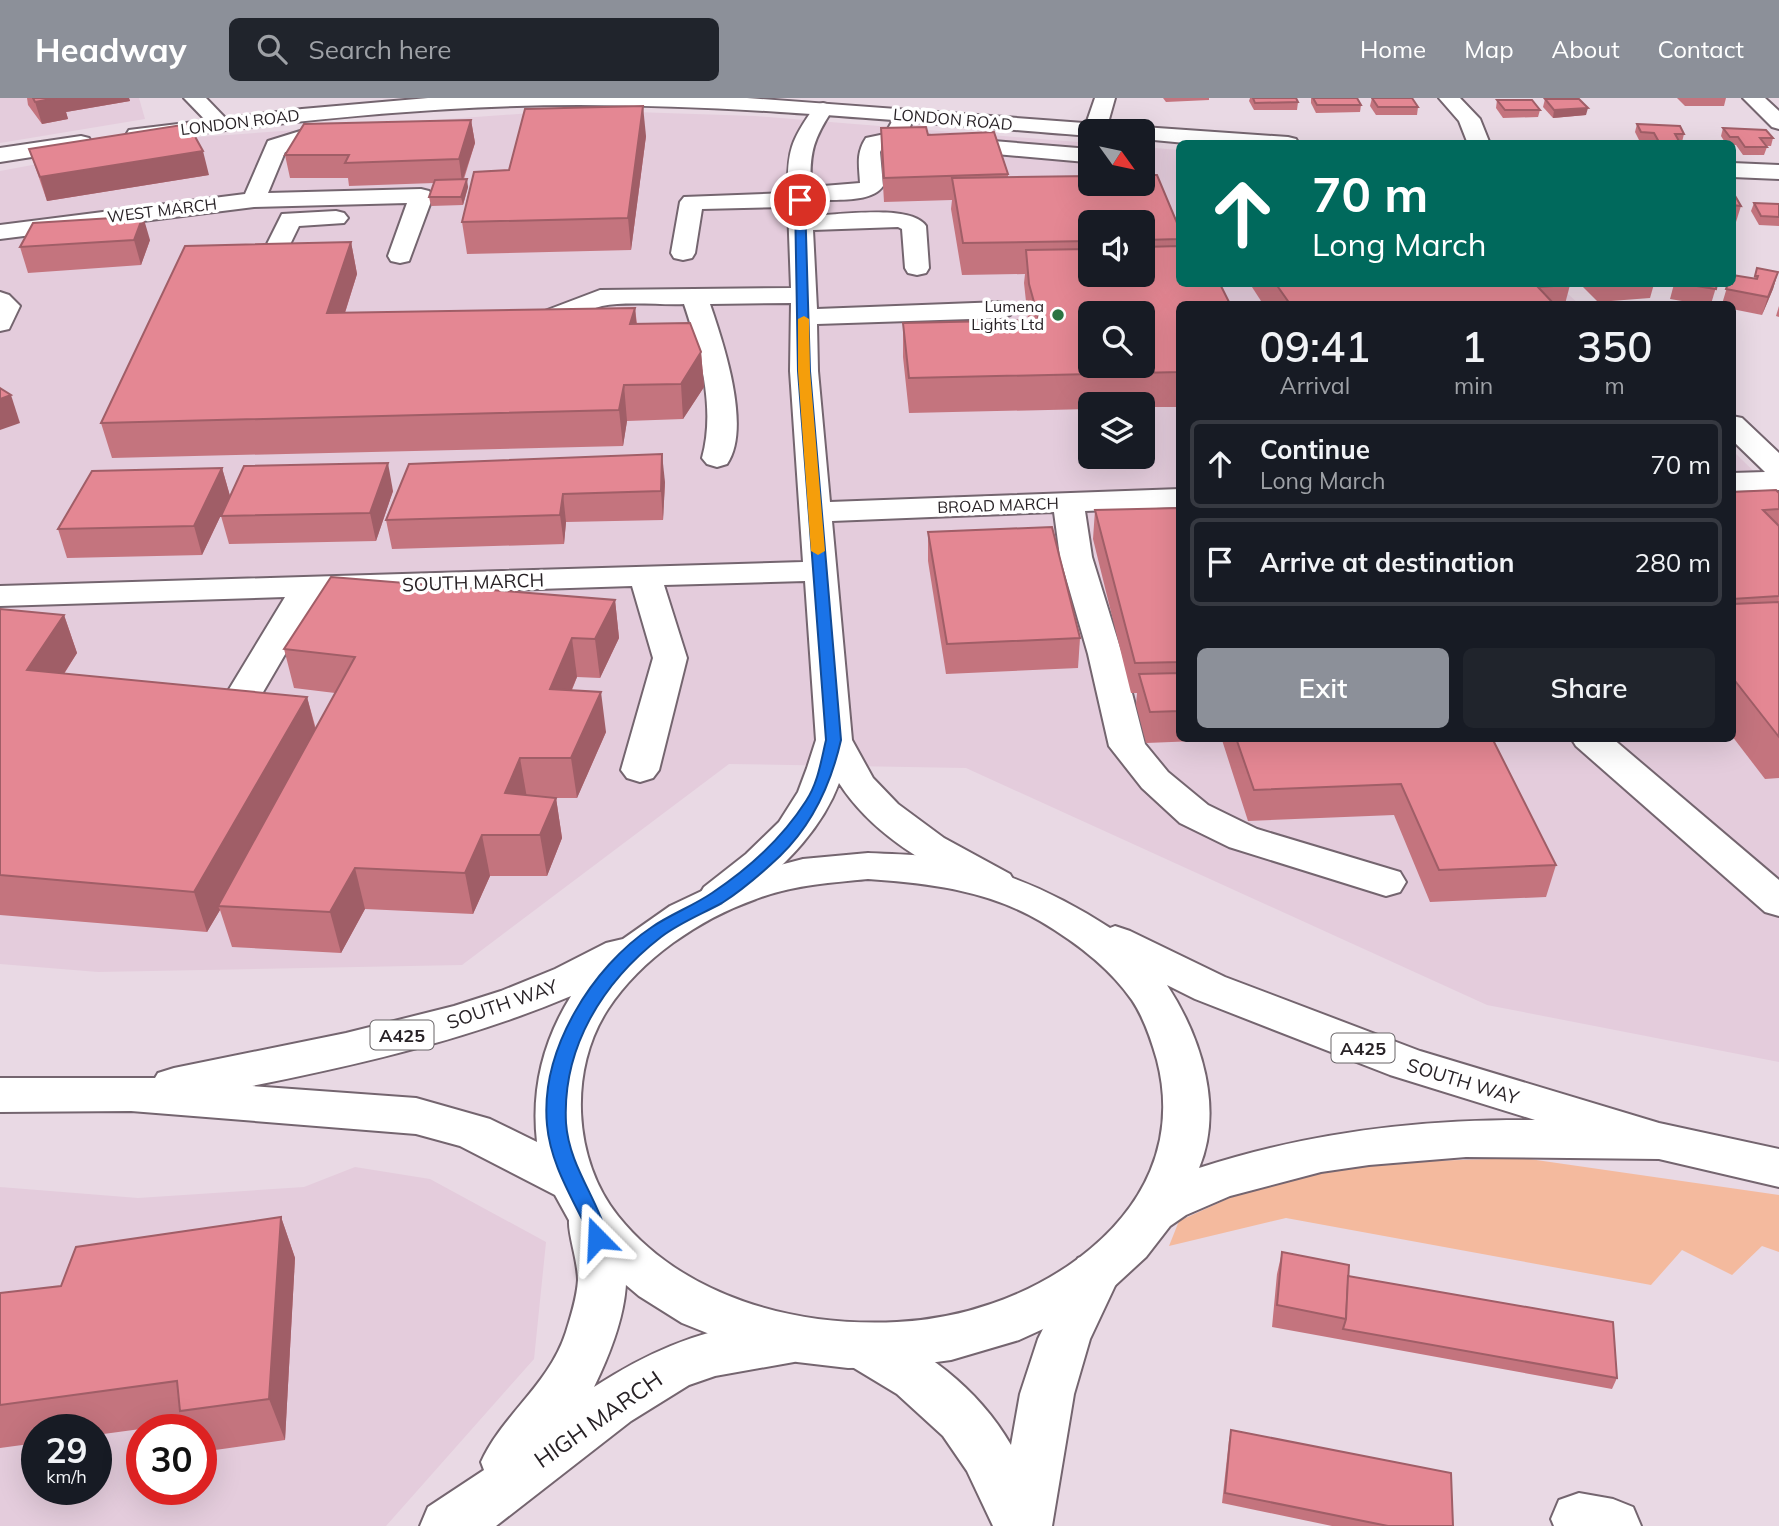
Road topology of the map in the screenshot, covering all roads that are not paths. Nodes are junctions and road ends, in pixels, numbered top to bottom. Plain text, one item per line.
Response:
1 (194, 98) edge
2 (1105, 98) edge
3 (1449, 98) edge
4 (1753, 98) edge
5 (520, 99) edge
6 (823, 108) junction
7 (905, 115) junction
8 (1104, 119) edge
9 (1779, 123) edge
10 (219, 124) junction
11 (1078, 129) edge
12 (1155, 135) edge
13 (362, 136) edge
14 (894, 139) junction
15 (1230, 140) edge
16 (1477, 140) edge
17 (1078, 154) edge
18 (0, 155) edge
19 (1736, 170) edge
20 (1779, 172) edge
21 (254, 200) junction
22 (800, 206) junction
23 (352, 218) junction
24 (0, 232) edge
25 (683, 253) dead end
26 (400, 256) dead end
27 (272, 258) edge
28 (917, 268) dead end
29 (695, 295) junction
30 (0, 300) edge
31 (804, 306) junction
32 (1001, 310) dead end
33 (495, 322) edge
34 (0, 323) edge
35 (1736, 428) edge
36 (717, 458) dead end
37 (1779, 469) edge
38 (1736, 483) edge
39 (1772, 494) edge
40 (1176, 498) edge
41 (1068, 503) junction
42 (1736, 507) edge
43 (816, 512) junction
44 (820, 571) junction
45 (645, 577) junction
46 (309, 587) junction
47 (0, 596) edge
48 (246, 691) edge
49 (834, 740) junction
50 (1594, 742) edge
51 (640, 770) dead end
52 (1386, 882) dead end
53 (996, 884) junction
54 (718, 897) junction
55 (1779, 902) edge
56 (1079, 923) junction
57 (657, 932) junction
58 (131, 1094) junction
59 (0, 1095) edge
60 (1659, 1141) junction
61 (1779, 1168) edge
62 (582, 1201) junction
63 (1156, 1209) junction
64 (1096, 1273) junction
65 (797, 1340) junction
66 (862, 1346) junction
67 (452, 1524) edge
68 (1023, 1526) edge

1 - 10 main road
2 - 8 main road
3 - 16 main road
4 - 9 main road
5 - 6 main road, LONDON ROAD
5 - 10 main road, LONDON ROAD
6 - 7 main road, LONDON ROAD
6 - 22 main road
7 - 11 main road, LONDON ROAD
7 - 14 main road
10 - 18 main road, LONDON ROAD
12 - 15 main road
13 - 21 main road
14 - 17 main road
14 - 22 main road
19 - 20 main road
21 - 23 main road, WEST MARCH
21 - 24 main road, WEST MARCH
22 - 25 main road
22 - 28 main road
22 - 31 main road
23 - 26 main road
23 - 27 main road
29 - 31 main road
29 - 33 main road
29 - 36 main road
30 - 34 main road
31 - 32 main road
31 - 43 main road
35 - 37 main road
38 - 39 main road
39 - 42 main road
40 - 41 main road, BROAD MARCH
41 - 43 main road, BROAD MARCH
41 - 52 main road
43 - 44 main road
44 - 45 main road, SOUTH MARCH
44 - 49 main road
45 - 46 main road, SOUTH MARCH
45 - 51 main road
46 - 47 main road, SOUTH MARCH
46 - 48 main road
49 - 53 main road
49 - 54 main road
50 - 55 main road
53 - 54 main road
53 - 56 main road
54 - 57 main road
56 - 60 main road, SOUTH WAY / A425
56 - 63 main road
57 - 58 main road, SOUTH WAY / A425
57 - 62 main road, HIGH MARCH
58 - 59 main road, SOUTH WAY / A425
58 - 62 main road, SOUTH WAY / A425
60 - 61 main road, SOUTH WAY / A425
60 - 63 main road, SOUTH WAY / A425
62 - 65 main road
62 - 67 main road, HIGH MARCH
63 - 64 main road
64 - 66 main road
64 - 68 main road
65 - 66 main road
65 - 67 main road, HIGH MARCH
66 - 68 main road

